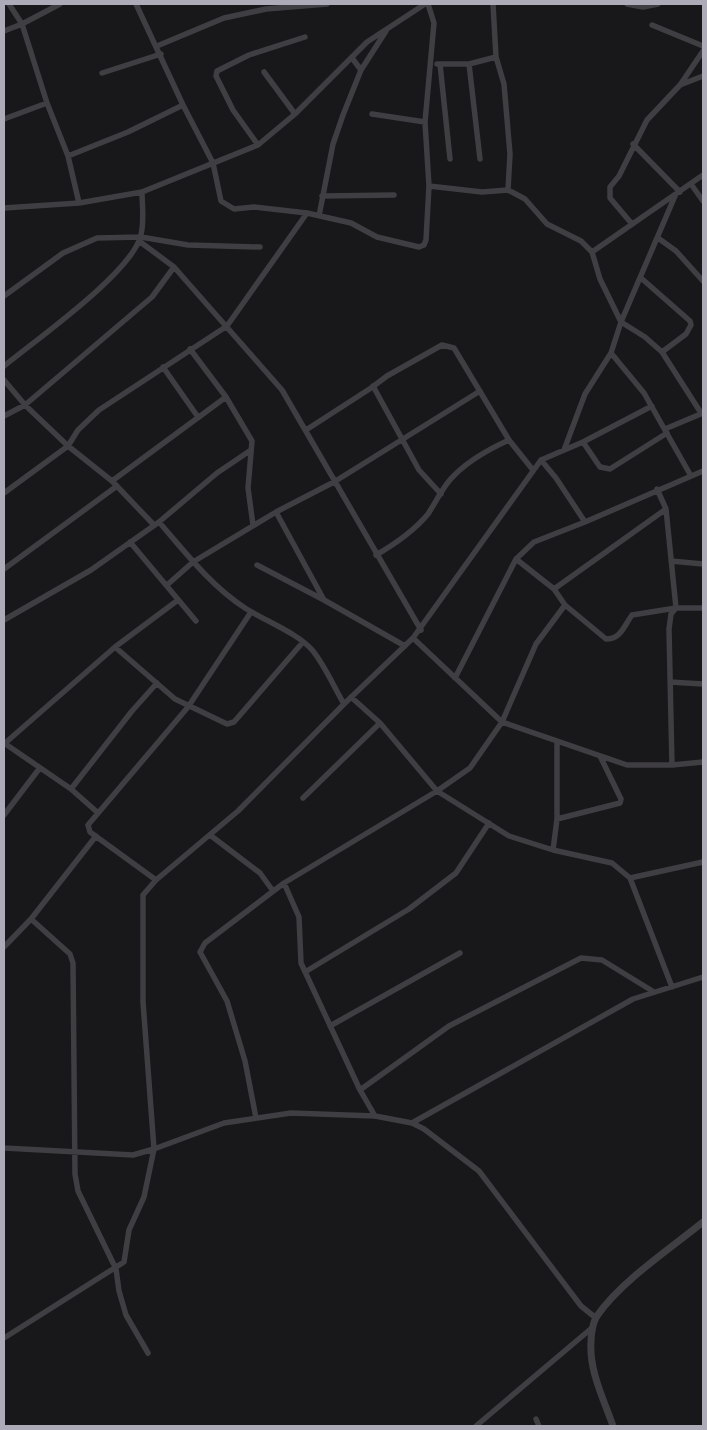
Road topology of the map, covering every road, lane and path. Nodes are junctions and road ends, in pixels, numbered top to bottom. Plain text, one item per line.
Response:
1 (9, 4) edge
2 (60, 4) edge
3 (136, 4) edge
4 (327, 4) edge
5 (427, 4) edge
6 (494, 4) edge
7 (627, 4) edge
8 (658, 4) edge
9 (22, 24) junction
10 (652, 25) dead end
11 (388, 29) junction
12 (4, 31) edge
13 (304, 37) dead end
14 (157, 46) junction
15 (703, 46) edge
16 (703, 51) edge
17 (161, 54) junction
18 (496, 57) junction
19 (352, 58) junction
20 (431, 64) junction
21 (440, 64) junction
22 (469, 64) junction
23 (361, 70) junction
24 (264, 72) dead end
25 (102, 74) dead end
26 (703, 76) edge
27 (680, 85) junction
28 (47, 104) junction
29 (183, 105) junction
30 (295, 114) junction
31 (372, 114) dead end
32 (4, 119) edge
33 (425, 122) junction
34 (633, 144) junction
35 (258, 145) junction
36 (68, 156) junction
37 (450, 159) dead end
38 (480, 159) dead end
39 (213, 163) junction
40 (703, 175) edge
41 (691, 184) junction
42 (429, 186) junction
43 (508, 190) junction
44 (142, 192) junction
45 (678, 194) junction
46 (394, 195) dead end
47 (322, 196) junction
48 (703, 201) edge
49 (80, 203) junction
50 (4, 208) edge
51 (307, 213) junction
52 (319, 216) junction
53 (632, 224) junction
54 (658, 238) junction
55 (140, 239) junction
56 (260, 247) dead end
57 (592, 252) junction
58 (174, 267) junction
59 (641, 278) junction
60 (703, 281) edge
61 (4, 296) edge
62 (621, 322) junction
63 (227, 326) junction
64 (190, 349) junction
65 (662, 352) junction
66 (610, 353) junction
67 (4, 366) edge
68 (163, 367) junction
69 (4, 380) edge
70 (374, 386) junction
71 (480, 391) junction
72 (226, 397) junction
73 (25, 405) junction
74 (652, 406) junction
75 (702, 413) edge
76 (4, 416) edge
77 (198, 417) junction
78 (306, 430) junction
79 (666, 431) junction
80 (402, 438) junction
81 (509, 440) junction
82 (583, 442) junction
83 (68, 446) junction
84 (251, 450) junction
85 (564, 450) junction
86 (541, 460) junction
87 (533, 470) junction
88 (703, 471) edge
89 (692, 476) junction
90 (334, 482) junction
91 (115, 483) junction
92 (657, 489) junction
93 (4, 493) edge
94 (441, 494) junction
95 (666, 509) junction
96 (276, 512) junction
97 (585, 522) junction
98 (156, 523) junction
99 (253, 526) junction
100 (130, 542) junction
101 (376, 555) junction
102 (516, 559) junction
103 (671, 561) junction
104 (193, 562) junction
105 (703, 564) edge
106 (257, 566) dead end
107 (4, 569) edge
108 (167, 585) junction
109 (554, 589) junction
110 (178, 600) junction
111 (324, 600) junction
112 (565, 604) junction
113 (676, 608) junction
114 (703, 608) edge
115 (251, 612) junction
116 (4, 620) edge
117 (196, 621) dead end
118 (421, 630) junction
119 (413, 638) junction
120 (304, 642) junction
121 (405, 646) junction
122 (115, 647) junction
123 (456, 678) junction
124 (670, 682) junction
125 (157, 684) junction
126 (703, 684) edge
127 (351, 697) junction
128 (189, 704) junction
129 (344, 704) junction
130 (502, 722) junction
131 (380, 723) junction
132 (557, 742) junction
133 (4, 744) edge
134 (601, 758) junction
135 (703, 762) edge
136 (672, 765) junction
137 (39, 769) junction
138 (71, 789) junction
139 (437, 791) junction
140 (302, 798) dead end
141 (97, 812) junction
142 (4, 815) edge
143 (557, 819) junction
144 (489, 823) junction
145 (210, 835) junction
146 (96, 836) junction
147 (553, 850) junction
148 (703, 862) edge
149 (630, 878) junction
150 (156, 880) junction
151 (284, 883) junction
152 (273, 891) junction
153 (31, 919) junction
154 (4, 947) edge
155 (460, 953) dead end
156 (305, 972) junction
157 (703, 978) edge
158 (672, 987) junction
159 (654, 992) junction
160 (330, 1026) junction
161 (360, 1090) junction
162 (375, 1116) junction
163 (256, 1118) junction
164 (412, 1123) junction
165 (4, 1148) edge
166 (154, 1149) junction
167 (73, 1152) junction
168 (703, 1222) edge
169 (116, 1269) junction
170 (596, 1318) junction
171 (593, 1327) junction
172 (4, 1338) edge
173 (148, 1353) dead end
174 (536, 1419) dead end
175 (476, 1426) edge
176 (539, 1426) edge
177 (613, 1426) edge

1 - 9 street
2 - 9 street
3 - 14 street
4 - 14 street
5 - 11 street
5 - 20 street
6 - 18 street
7 - 8 street
9 - 12 street
9 - 28 street
10 - 15 street
11 - 19 street
11 - 23 street
13 - 35 street
14 - 17 street
16 - 27 street
17 - 25 street
17 - 29 street
18 - 22 street
18 - 43 street
19 - 23 street
19 - 30 street
20 - 21 street
20 - 33 street
21 - 22 street
21 - 37 street
22 - 38 street
23 - 47 street
24 - 30 street
26 - 27 street
27 - 34 street
28 - 32 street
28 - 36 street
29 - 36 street
29 - 39 street
30 - 35 street
31 - 33 street
33 - 42 street
34 - 45 street
34 - 53 street
35 - 39 street
36 - 49 street
39 - 44 street
39 - 51 street
40 - 41 street
41 - 45 street
41 - 48 street
42 - 43 street
42 - 52 street
43 - 57 street
44 - 49 street
44 - 55 street
45 - 53 street
45 - 54 street
46 - 47 street
47 - 52 street
49 - 50 street
51 - 52 street
51 - 63 street
53 - 57 street
54 - 59 street
54 - 60 street
55 - 56 street
55 - 58 street
55 - 61 street
55 - 67 street
57 - 62 street
58 - 63 street
58 - 73 street
59 - 62 street
59 - 65 street
62 - 65 street
62 - 66 street
63 - 64 street
63 - 78 street
64 - 68 street
64 - 72 street
65 - 75 street
66 - 74 street
66 - 85 street
68 - 77 street
68 - 83 street
69 - 73 street
70 - 71 street
70 - 78 street
70 - 80 street
71 - 80 street
71 - 81 street
72 - 77 street
72 - 84 street
73 - 76 street
73 - 83 street
74 - 79 street
74 - 82 street
75 - 79 street
77 - 91 street
78 - 90 street
79 - 82 street
79 - 89 street
80 - 90 street
80 - 94 street
81 - 87 street
81 - 94 street
82 - 85 street
83 - 91 street
83 - 93 street
84 - 98 street
84 - 99 street
85 - 86 street
86 - 87 street
86 - 97 street
87 - 118 street
88 - 89 street
89 - 92 street
90 - 96 street
90 - 101 street
91 - 98 street
91 - 107 street
92 - 95 street
92 - 97 street
94 - 101 street
95 - 103 street
95 - 109 street
96 - 99 street
96 - 111 street
97 - 102 street
98 - 100 street
98 - 104 street
99 - 104 street
100 - 108 street
100 - 116 street
101 - 118 street
102 - 109 street
102 - 123 street
103 - 105 street
103 - 113 street
104 - 108 street
104 - 115 street
106 - 111 street
108 - 110 street
109 - 112 street
110 - 117 street
110 - 122 street
111 - 121 street
112 - 113 street
112 - 130 street
113 - 114 street
113 - 124 street
115 - 120 street
115 - 128 street
118 - 119 street
119 - 121 street
119 - 123 street
120 - 128 street
120 - 129 street
121 - 127 street
122 - 125 street
122 - 133 street
123 - 130 street
124 - 126 street
124 - 136 street
125 - 128 street
125 - 138 street
127 - 129 street
127 - 131 street
128 - 141 street
129 - 145 street
130 - 132 street
130 - 139 street
131 - 139 street
131 - 140 street
132 - 134 street
132 - 143 street
133 - 137 street
134 - 136 street
134 - 143 street
135 - 136 street
137 - 138 street
137 - 142 street
138 - 141 street
139 - 144 street
139 - 151 street
141 - 146 street
143 - 147 street
144 - 147 street
144 - 156 street
145 - 150 street
145 - 152 street
146 - 150 street
146 - 153 street
147 - 149 street
148 - 149 street
149 - 158 street
150 - 166 street
151 - 152 street
151 - 156 street
152 - 163 street
153 - 154 street
153 - 167 street
155 - 160 street
156 - 160 street
157 - 158 street
158 - 159 street
159 - 161 street
159 - 164 street
160 - 161 street
161 - 162 street
162 - 163 street
162 - 164 street
163 - 166 street
164 - 170 street
165 - 167 street
166 - 167 street
166 - 169 street
167 - 169 street
168 - 170 street
169 - 172 street
169 - 173 street
170 - 171 street
171 - 175 street
171 - 177 street
174 - 176 street

